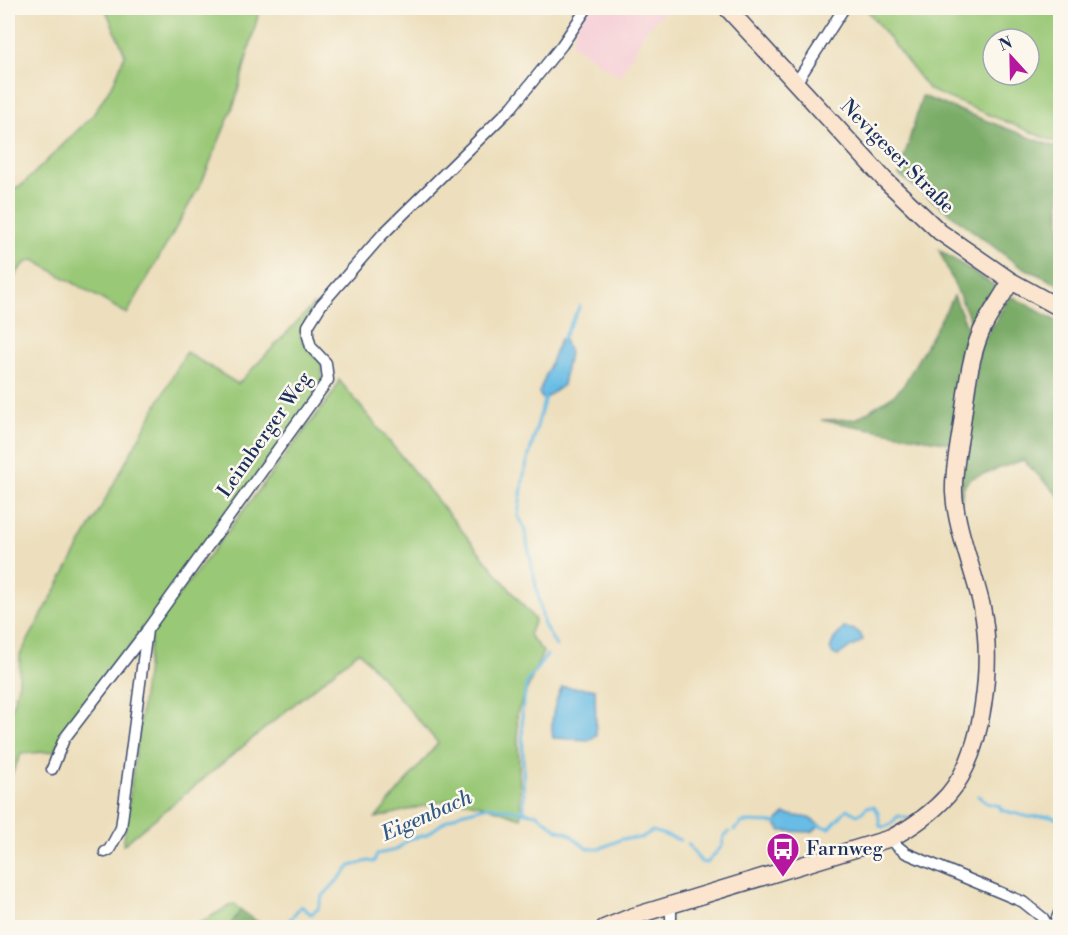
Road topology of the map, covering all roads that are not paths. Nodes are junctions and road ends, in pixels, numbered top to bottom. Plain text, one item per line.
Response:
1 (587, 8) edge
2 (727, 8) edge
3 (844, 8) edge
4 (796, 83) junction
5 (1011, 281) junction
6 (1060, 308) edge
7 (147, 630) junction
8 (52, 769) dead end
9 (891, 838) junction
10 (105, 852) dead end
11 (671, 905) junction
12 (1060, 911) edge
13 (604, 927) edge
14 (671, 927) edge
15 (1051, 927) edge

1 - 7 street, Leimberger Weg
2 - 4 street, Nevigeser Straße
3 - 4 street
4 - 5 street, Nevigeser Straße
5 - 6 street, Nevigeser Straße
5 - 9 street
7 - 8 street
7 - 10 street, Leimberger Weg
9 - 11 street
9 - 15 street
11 - 13 street
11 - 14 street
12 - 15 street

